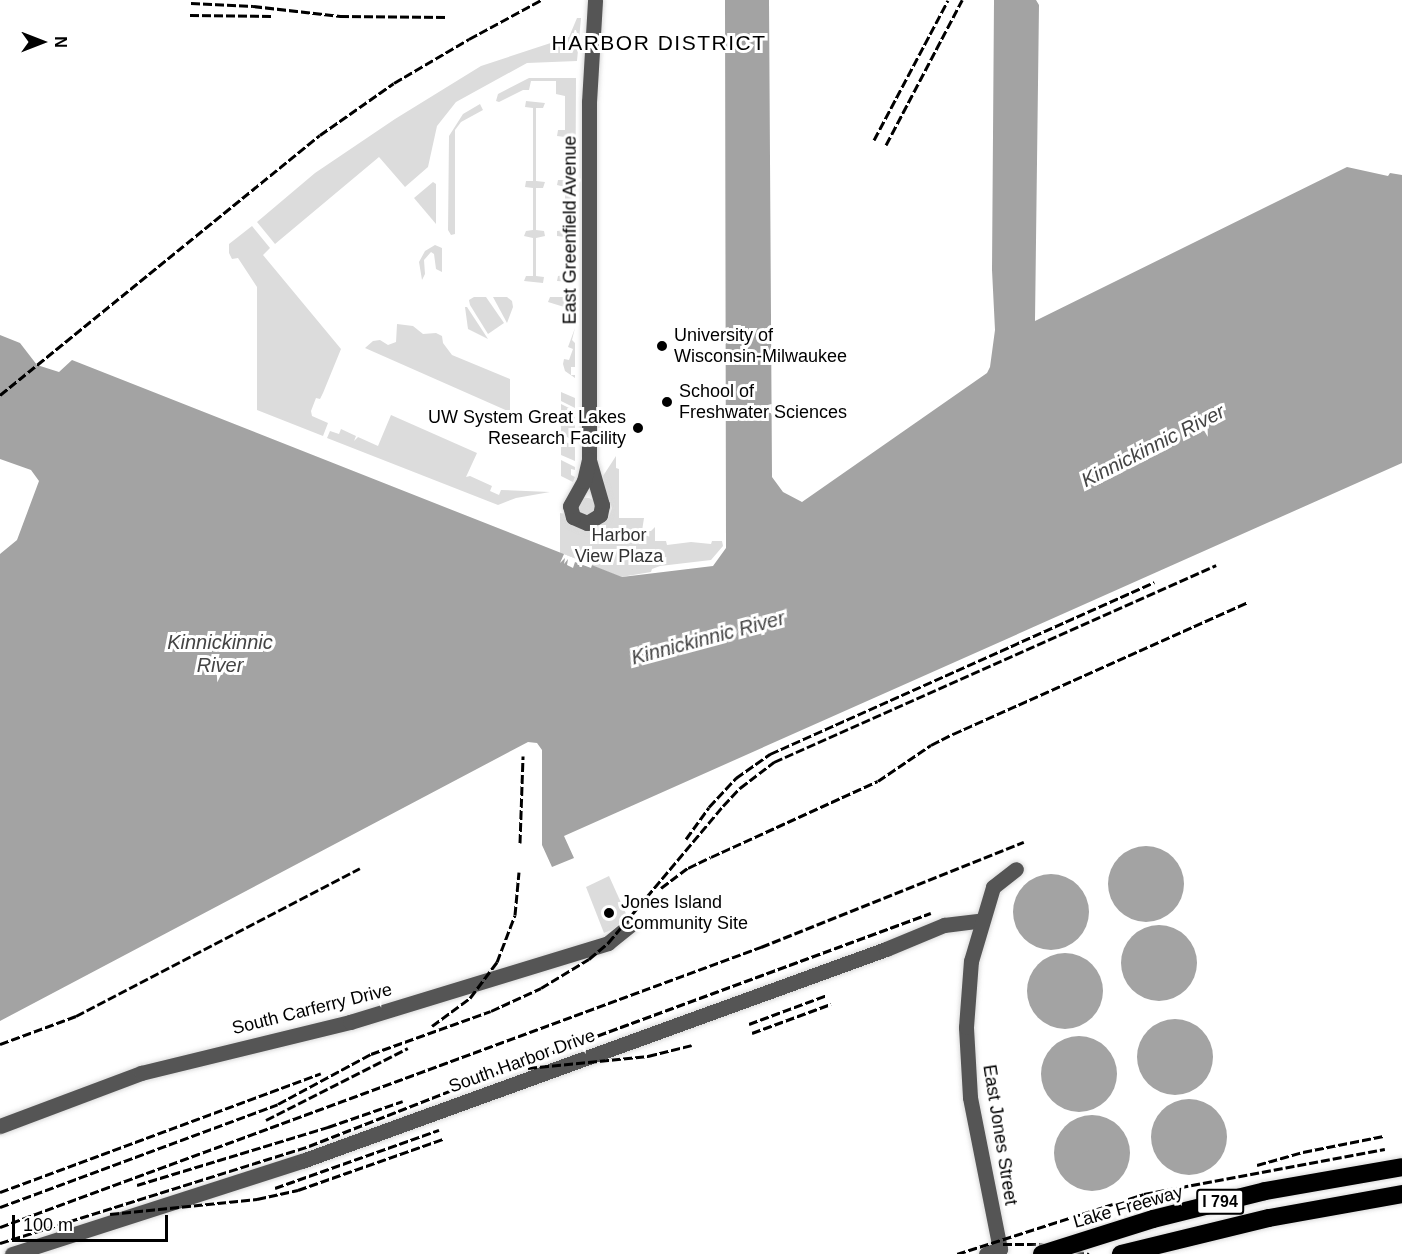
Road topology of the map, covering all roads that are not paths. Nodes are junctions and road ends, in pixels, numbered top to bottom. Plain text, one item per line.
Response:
1 (595, 0) edge
2 (589, 460) dead end
3 (1016, 869) dead end
4 (982, 920) junction
5 (630, 925) dead end
6 (0, 1126) edge
7 (1402, 1167) edge
8 (1402, 1194) edge
9 (993, 1252) edge
10 (12, 1254) edge
11 (1042, 1254) edge
12 (1121, 1254) edge

1 - 2 street, East Greenfield Avenue
3 - 4 street
4 - 9 street, East Jones Street
4 - 10 street, South Harbor Drive
5 - 6 street, South Carferry Drive
7 - 11 highway, Lake Freeway / I 794, bridge
8 - 12 highway, I 794

